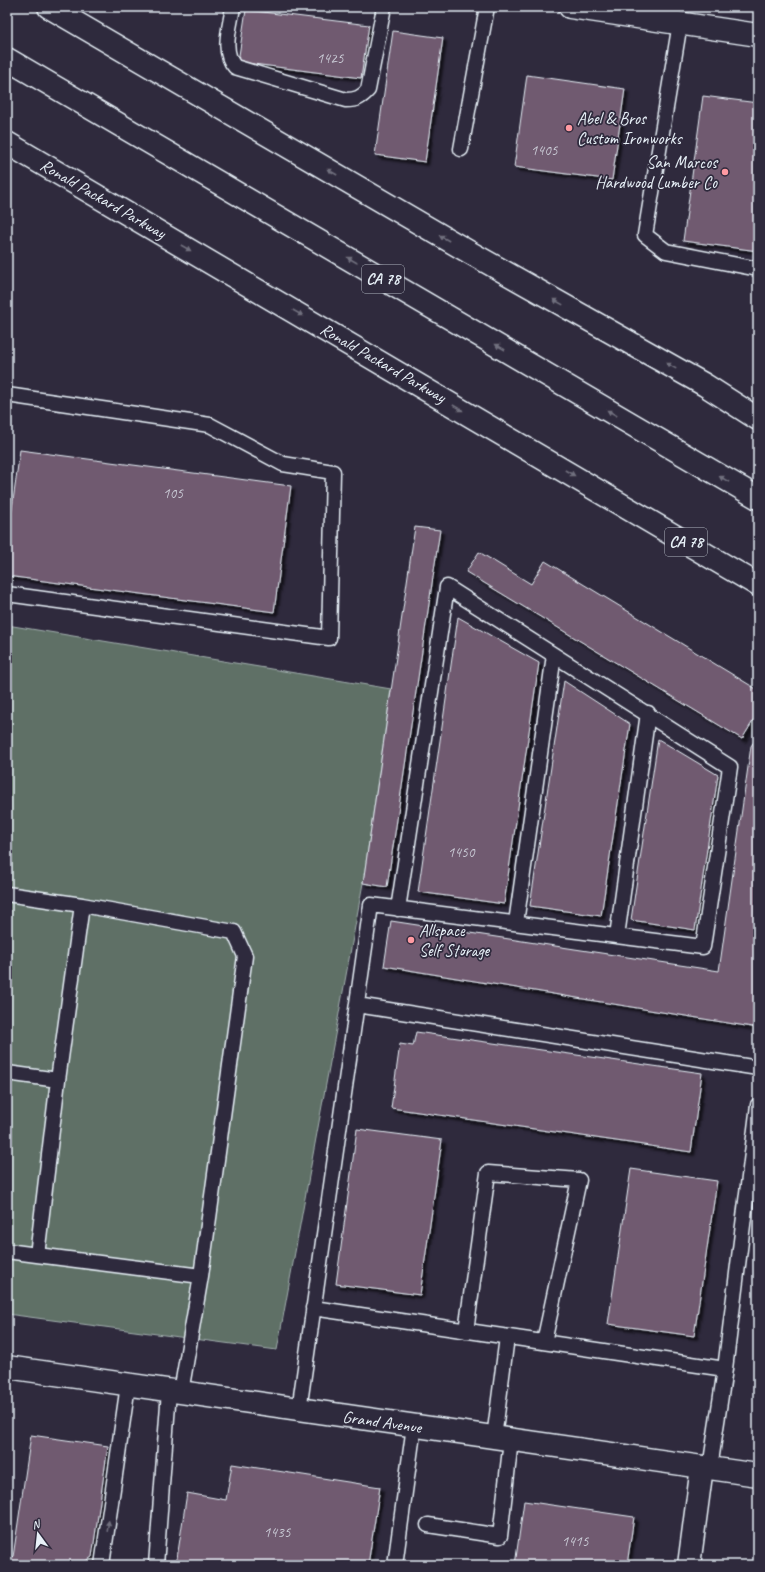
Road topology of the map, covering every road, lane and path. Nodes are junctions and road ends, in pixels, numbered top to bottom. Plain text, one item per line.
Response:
1 (49, 7) edge
2 (233, 7) edge
3 (384, 7) edge
4 (488, 7) edge
5 (570, 7) edge
6 (639, 12) edge
7 (680, 23) junction
8 (758, 35) edge
9 (7, 59) edge
10 (7, 143) edge
11 (461, 149) dead end
12 (758, 269) edge
13 (705, 385) junction
14 (7, 395) edge
15 (758, 411) edge
16 (758, 419) edge
17 (758, 498) edge
18 (615, 500) junction
19 (758, 585) edge
20 (7, 594) edge
21 (758, 596) edge
22 (554, 655) junction
23 (648, 713) junction
24 (7, 894) edge
25 (82, 905) junction
26 (398, 909) junction
27 (516, 923) junction
28 (617, 936) junction
29 (357, 1005) junction
30 (758, 1068) edge
31 (7, 1073) edge
32 (58, 1080) junction
33 (758, 1105) edge
34 (7, 1251) edge
35 (37, 1255) junction
36 (202, 1276) junction
37 (313, 1308) junction
38 (466, 1331) junction
39 (507, 1337) junction
40 (544, 1342) junction
41 (7, 1367) edge
42 (726, 1369) junction
43 (128, 1385) junction
44 (175, 1392) junction
45 (299, 1410) junction
46 (414, 1426) junction
47 (503, 1439) junction
48 (706, 1468) junction
49 (758, 1475) edge
50 (428, 1525) dead end
51 (102, 1565) edge
52 (156, 1565) edge
53 (395, 1565) edge
54 (689, 1565) edge

13 -> 1 main road
2 - 3 lane
4 - 11 lane
5 - 6 main road
6 - 7 main road
7 - 8 main road
7 - 12 lane
17 -> 9 main road, CA 78
10 -> 18 main road, Ronald Packard Parkway / CA 78
13 - 15 main road
13 - 16 main road
14 - 20 lane
18 - 19 main road, Ronald Packard Parkway / CA 78
18 - 21 main road
22 - 23 lane
22 - 26 lane
22 - 27 lane
23 - 28 lane
23 - 28 lane
24 - 25 lane
25 - 32 lane
25 - 36 lane
26 - 27 lane
26 - 29 lane
27 - 28 lane
29 - 30 lane
29 - 37 lane
31 - 32 lane
32 - 35 lane
33 - 42 lane
34 - 35 lane
35 - 36 lane
36 - 44 lane
37 - 38 lane
37 - 45 lane
38 - 39 lane
38 - 40 lane
39 - 40 lane
39 - 47 lane
40 - 42 lane
41 - 43 main road, Grand Avenue
42 - 48 lane
43 - 44 main road, Grand Avenue
51 -> 43 lane
44 - 45 main road, Grand Avenue
44 - 52 lane
45 - 46 main road, Grand Avenue
46 - 47 main road, Grand Avenue
46 - 53 lane
47 - 48 main road, Grand Avenue
47 - 50 lane
48 - 49 main road, Grand Avenue
48 - 54 main road

